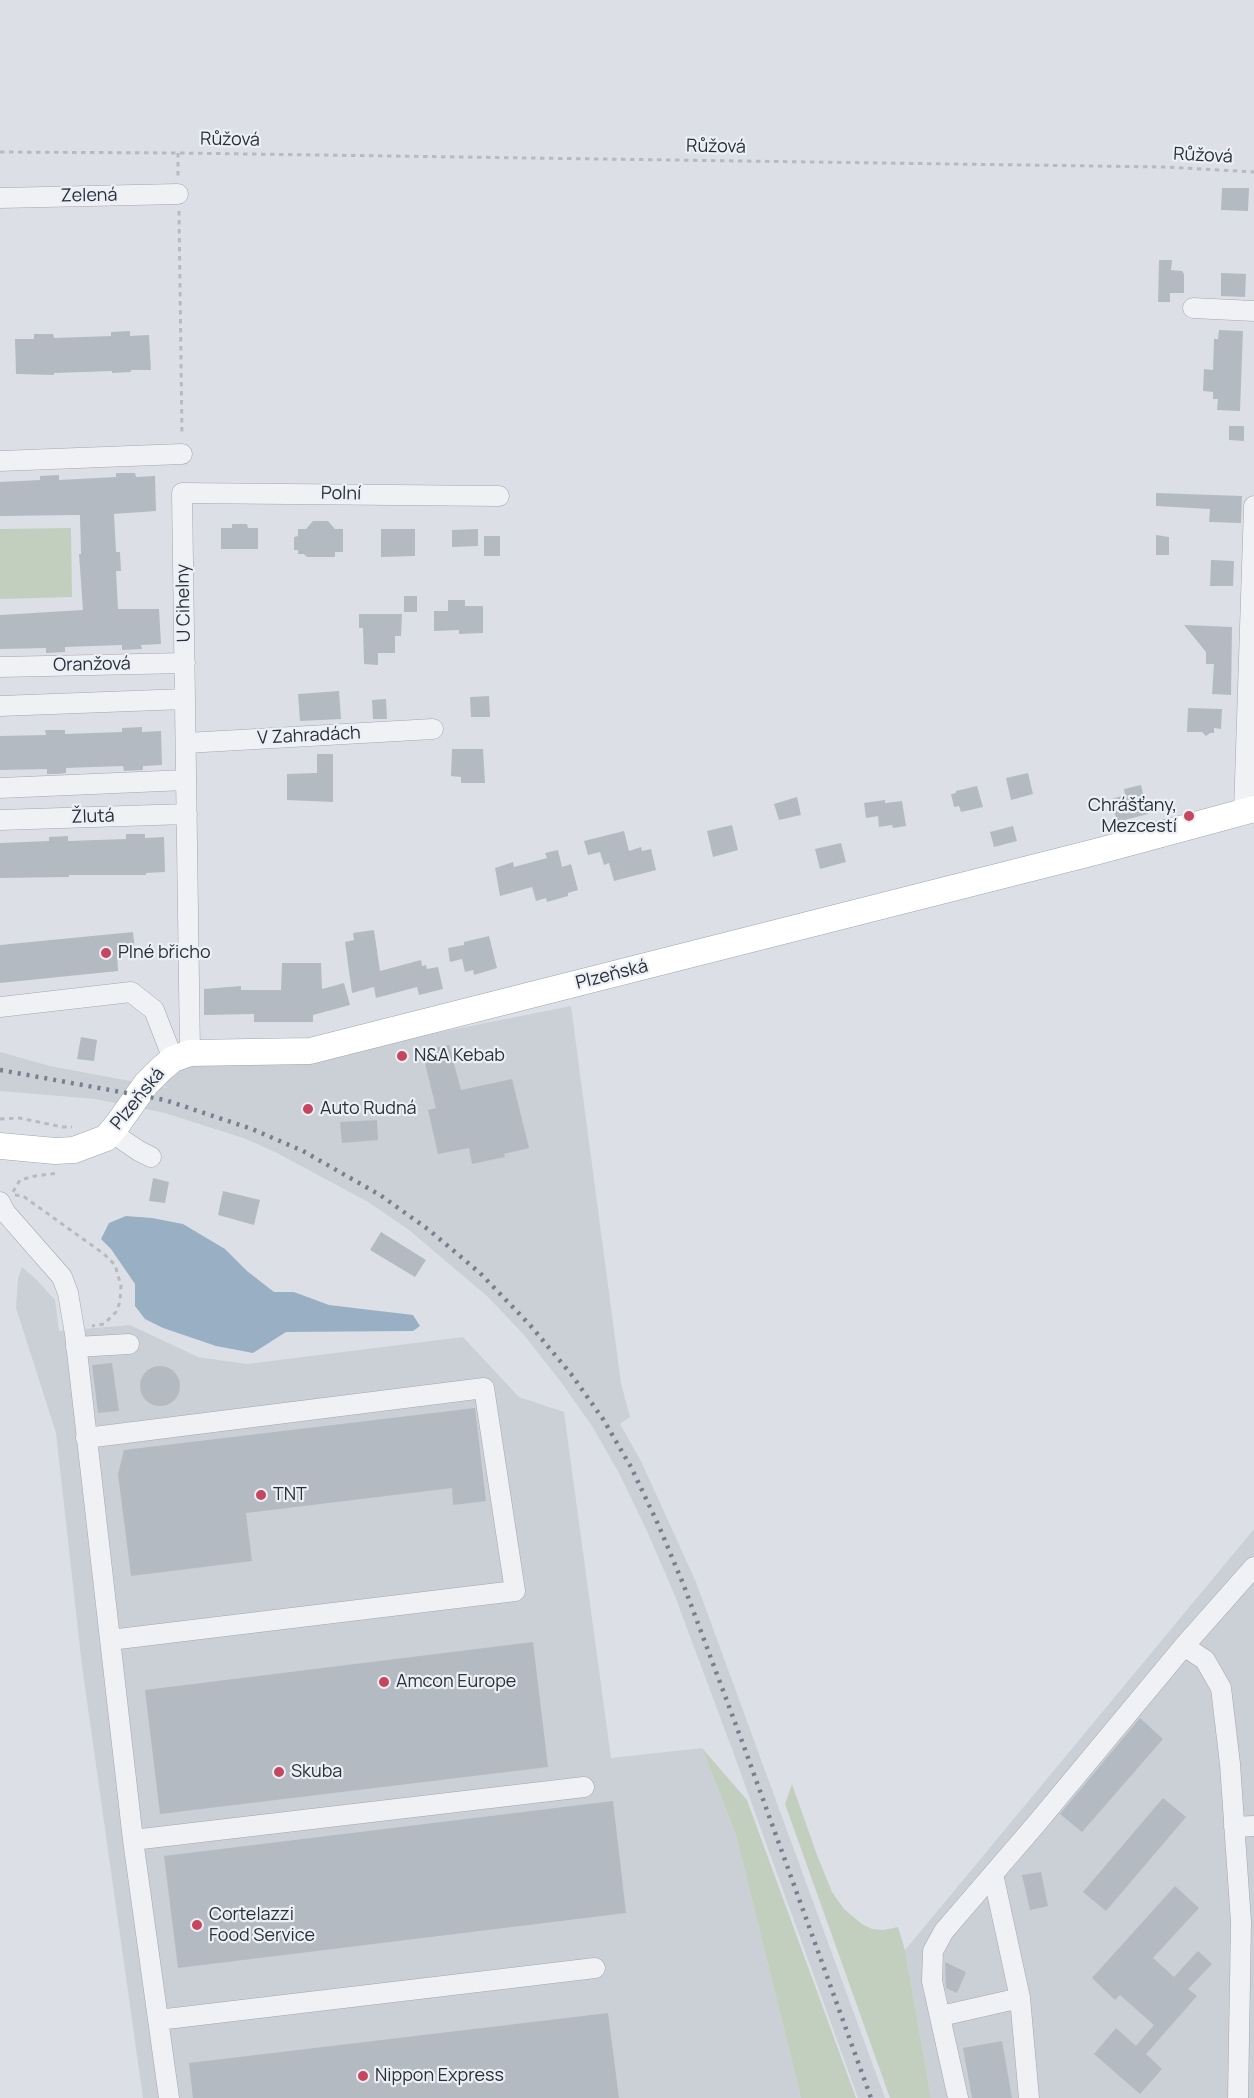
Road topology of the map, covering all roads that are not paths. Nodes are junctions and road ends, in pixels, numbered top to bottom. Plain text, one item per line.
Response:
1 (178, 194) road end
2 (0, 198) edge
3 (1193, 308) dead end
4 (1254, 311) edge
5 (182, 454) road end
6 (0, 461) edge
7 (182, 493) joint
8 (499, 496) dead end
9 (1254, 506) edge
10 (185, 663) junction
11 (0, 668) edge
12 (185, 699) junction
13 (0, 706) edge
14 (433, 729) dead end
15 (186, 743) junction
16 (186, 780) junction
17 (0, 788) edge
18 (1249, 810) edge
19 (187, 814) junction
20 (0, 820) edge
21 (0, 1007) edge
22 (182, 1056) junction
23 (111, 1132) junction
24 (0, 1146) edge
25 (151, 1157) dead end
26 (9, 1199) edge
27 (80, 1341) junction
28 (129, 1344) dead end
29 (86, 1438) junction
30 (1250, 1579) edge
31 (110, 1640) junction
32 (1184, 1646) junction
33 (584, 1787) dead end
34 (1254, 1826) edge
35 (1234, 1827) junction
36 (133, 1840) junction
37 (993, 1874) junction
38 (596, 1968) dead end
39 (1247, 1977) edge
40 (1020, 1998) junction
41 (941, 2016) junction
42 (158, 2020) junction
43 (169, 2098) edge
44 (958, 2098) edge
45 (1029, 2098) edge
46 (1238, 2098) edge

1 - 2 street, Zelená
3 - 4 street
5 - 6 street
7 - 8 street, Polní
7 - 10 street, U Cihelny
9 - 18 street
10 - 11 street, Oranžová
10 - 12 street, U Cihelny
12 - 13 street
12 - 15 street, U Cihelny
14 - 15 street, V Zahradách
15 - 16 street, U Cihelny
16 - 17 street, Žlutá
16 - 19 street, U Cihelny
18 - 22 main road, Plzeňská
19 - 20 street, Žlutá
19 - 22 street, U Cihelny
21 - 22 street
22 - 23 main road, Plzeňská
23 - 24 main road, Plzeňská
23 - 25 street
26 - 27 street
27 - 28 street
27 - 29 street
29 - 31 street
29 - 31 street
30 - 32 street
31 - 36 street
32 - 35 street
32 - 37 street
33 - 36 street
34 - 35 street
35 - 39 street
36 - 42 street
37 - 40 street
37 - 41 street
38 - 42 street
39 - 46 street
40 - 41 street
40 - 45 street
41 - 44 street
42 - 43 street

